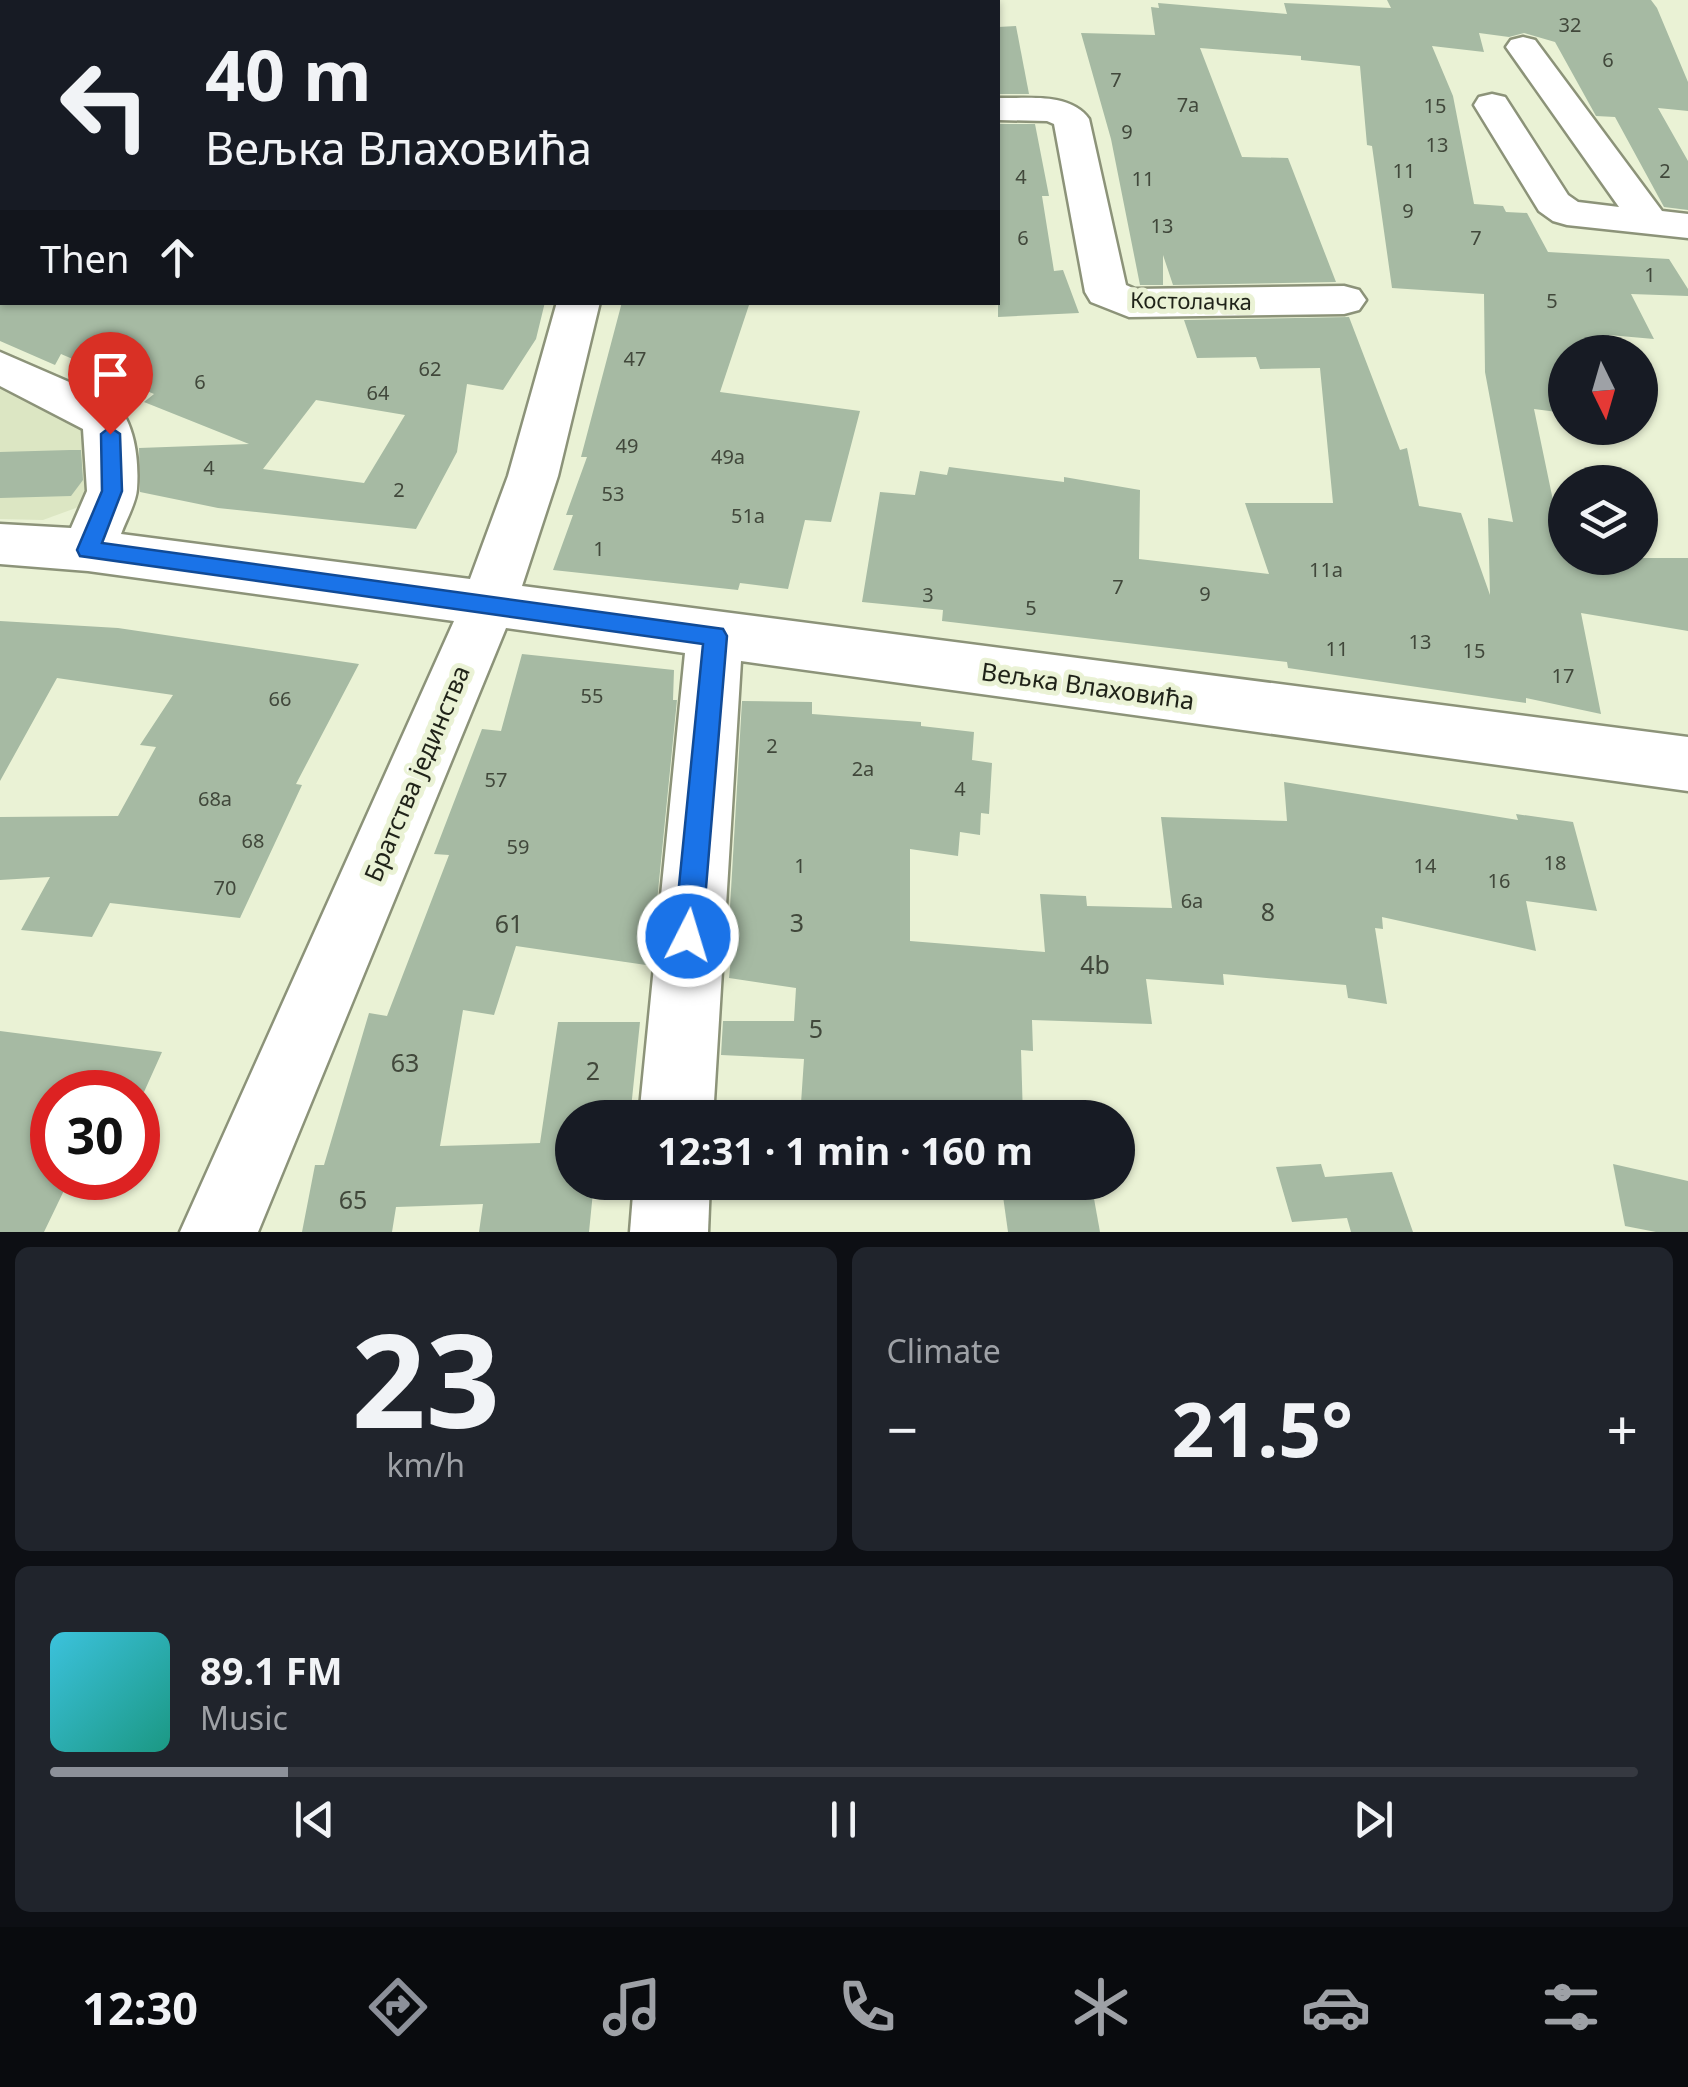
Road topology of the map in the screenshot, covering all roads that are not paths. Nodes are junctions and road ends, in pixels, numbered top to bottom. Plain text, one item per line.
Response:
1 (1523, 47) dead end
2 (1062, 71) dead end
3 (1492, 105) dead end
4 (1000, 110) edge
5 (1065, 114) junction
6 (1669, 224) edge
7 (1344, 300) dead end
8 (578, 305) edge
9 (0, 367) edge
10 (0, 544) edge
11 (88, 550) junction
12 (488, 604) junction
13 (715, 636) junction
14 (1688, 764) edge
15 (677, 1100) edge
16 (671, 1200) edge
17 (219, 1232) edge
18 (669, 1232) edge

1 - 6 street
2 - 5 street, Костолачка
3 - 6 street
4 - 5 street
5 - 7 street, Костолачка
8 - 12 street, Братства јединства
9 - 11 street
10 - 11 street, Вељка Влаховића
11 - 12 street, Вељка Влаховића
12 - 13 street, Вељка Влаховића
12 - 17 street, Братства јединства
13 - 14 street, Вељка Влаховића
13 - 15 street
16 - 18 street

